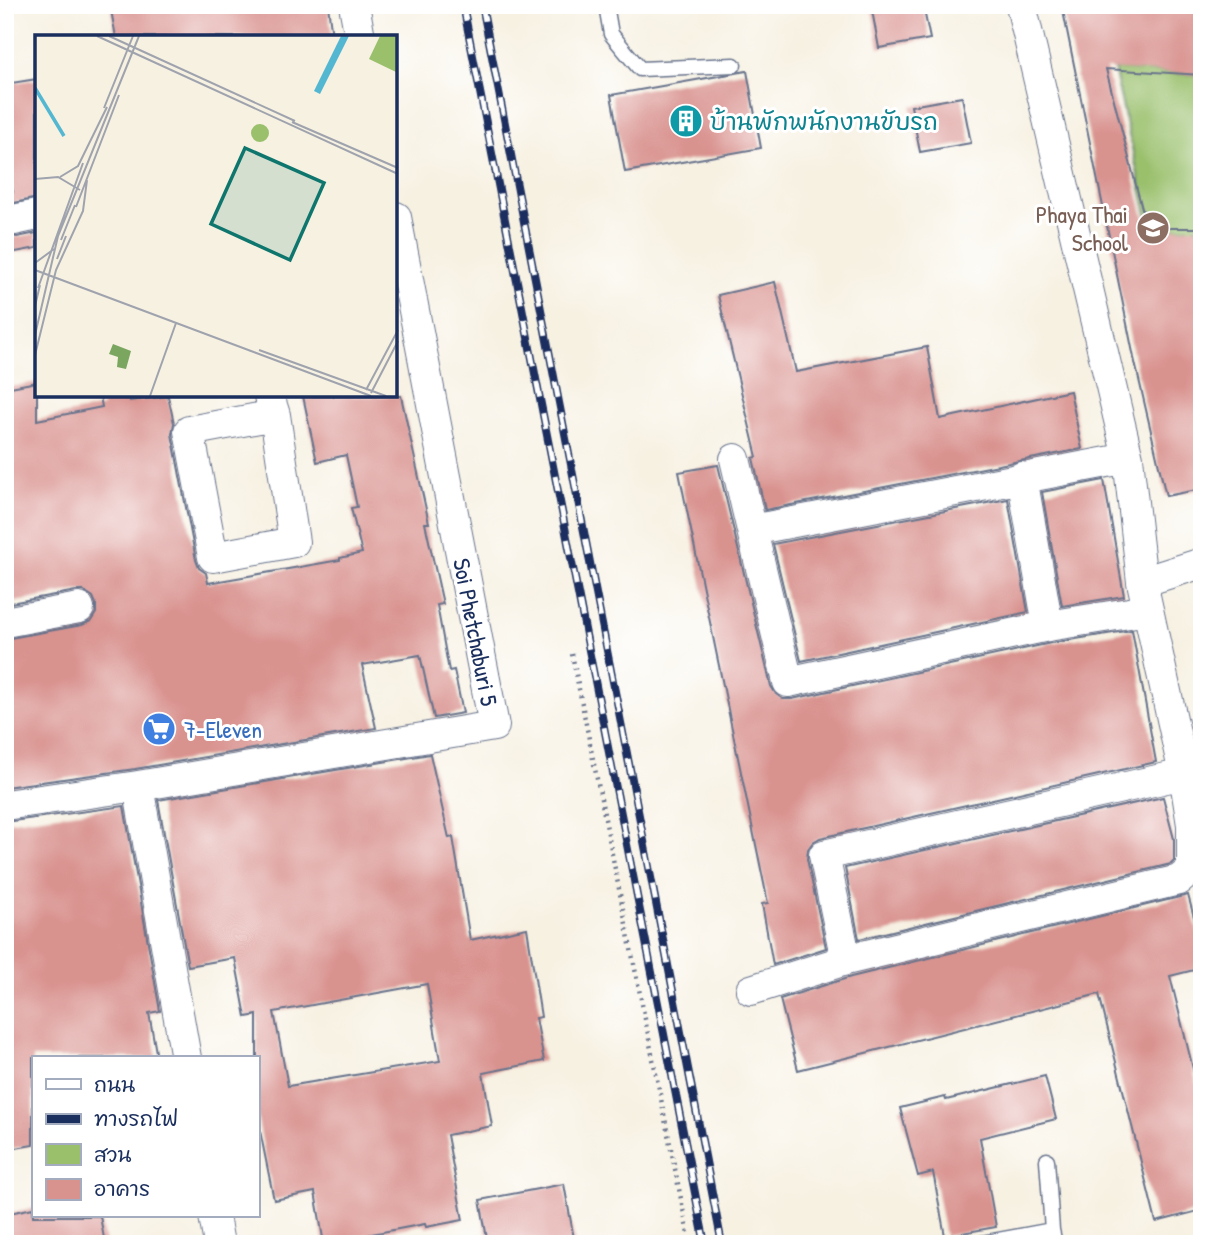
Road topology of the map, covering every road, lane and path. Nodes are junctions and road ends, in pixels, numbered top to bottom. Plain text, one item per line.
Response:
1 (354, 5) edge
2 (606, 5) edge
3 (1021, 5) edge
4 (360, 35) edge
5 (734, 65) dead end
6 (397, 229) edge
7 (406, 333) edge
8 (272, 405) edge
9 (1128, 458) junction
10 (735, 459) dead end
11 (1022, 477) junction
12 (752, 530) junction
13 (1202, 563) edge
14 (1145, 596) junction
15 (79, 608) dead end
16 (5, 622) edge
17 (1048, 626) junction
18 (572, 654) dead end
19 (1184, 774) junction
20 (138, 786) junction
21 (5, 806) edge
22 (846, 960) junction
23 (751, 990) dead end
24 (186, 1056) edge
25 (1047, 1160) dead end
26 (214, 1218) edge
27 (1053, 1237) edge
28 (219, 1244) edge
29 (690, 1244) edge
30 (976, 1244) edge

1 - 4 street
2 - 5 lane
3 - 9 street
6 - 7 street, Soi Phetchaburi 5
7 - 20 street, Soi Phetchaburi 5
8 - 8 street
9 - 11 street
9 - 14 street
10 - 12 street
11 - 12 street
11 - 17 street
12 - 17 street
13 - 14 street
14 - 17 street
14 - 19 street
15 - 16 street
18 - 29 path
19 - 22 street
19 - 22 street
20 - 21 street, Soi Phetchaburi 5
20 - 24 street
22 - 23 street
25 - 27 lane
26 - 28 street
27 - 30 lane

